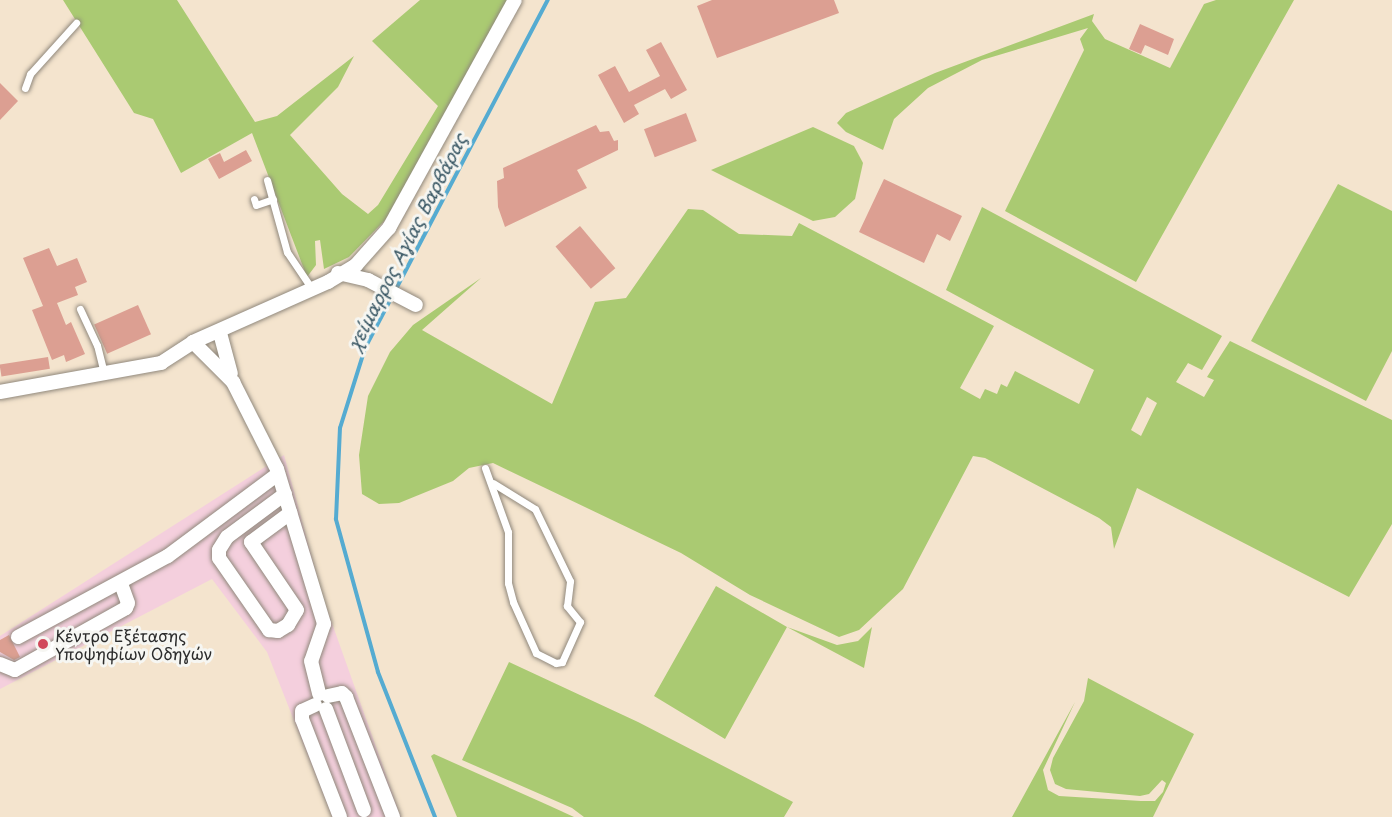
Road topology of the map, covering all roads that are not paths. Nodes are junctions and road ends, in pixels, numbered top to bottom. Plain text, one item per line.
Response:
1 (515, 0) edge
2 (76, 23) dead end
3 (25, 88) dead end
4 (267, 180) dead end
5 (254, 199) dead end
6 (273, 199) junction
7 (338, 273) junction
8 (312, 289) junction
9 (411, 302) dead end
10 (80, 309) dead end
11 (220, 333) junction
12 (193, 342) junction
13 (104, 374) junction
14 (233, 382) junction
15 (0, 392) edge
16 (485, 468) dead end
17 (279, 474) junction
18 (493, 483) junction
19 (285, 494) junction
20 (290, 513) junction
21 (121, 584) junction
22 (318, 606) junction
23 (297, 610) junction
24 (18, 637) dead end
25 (0, 664) edge
26 (322, 701) junction
27 (364, 810) dead end
28 (340, 817) edge
29 (393, 817) edge

1 - 7 street
2 - 3 lane
4 - 6 lane
5 - 6 lane
6 - 8 lane
7 - 8 street
7 - 9 street
8 - 11 street
10 - 13 lane
11 - 12 street
11 - 14 street
12 - 13 street
12 - 14 street
13 - 15 street
14 - 17 street
16 - 18 lane
17 - 19 street
17 - 21 street
18 - 18 lane
19 - 20 street
19 - 23 street
20 - 22 street
20 - 23 street
21 - 24 street
21 - 25 street
22 - 23 street
22 - 26 street
26 - 27 street
26 - 28 street
26 - 29 street

